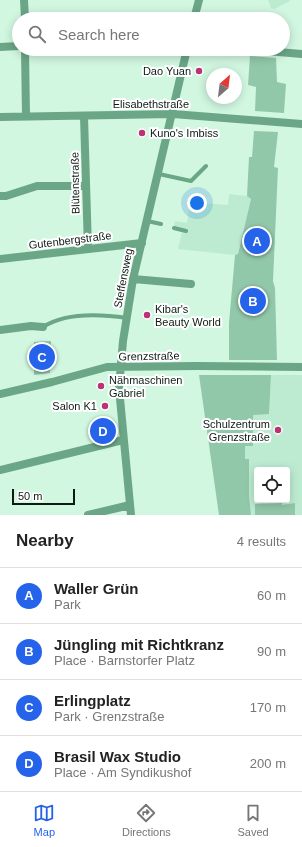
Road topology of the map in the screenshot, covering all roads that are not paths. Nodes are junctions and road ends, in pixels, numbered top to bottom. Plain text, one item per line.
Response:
1 (24, 0) edge
2 (199, 0) edge
3 (25, 12) edge
4 (196, 12) edge
5 (12, 46) edge
6 (0, 47) edge
7 (290, 52) edge
8 (302, 54) edge
9 (25, 56) edge
10 (186, 56) edge
11 (173, 114) junction
12 (26, 116) junction
13 (84, 116) junction
14 (0, 117) edge
15 (302, 124) edge
16 (206, 166) dead end
17 (159, 174) junction
18 (86, 186) junction
19 (0, 196) edge
20 (147, 221) junction
21 (161, 224) dead end
22 (174, 228) dead end
23 (186, 231) dead end
24 (142, 243) junction
25 (88, 249) junction
26 (0, 259) edge
27 (133, 279) junction
28 (191, 284) dead end
29 (127, 318) junction
30 (43, 327) joint
31 (0, 330) edge
32 (120, 366) junction
33 (302, 367) edge
34 (0, 394) edge
35 (123, 440) junction
36 (0, 470) edge
37 (130, 505) junction
38 (88, 515) edge
39 (130, 515) edge

1 - 3 street
2 - 4 street
5 - 6 street
7 - 8 street
9 - 12 street
10 - 11 street, Steffensweg
11 - 13 street, Elisabethstraße
11 - 15 street, Elisabethstraße
11 - 17 street, Steffensweg
12 - 13 street, Elisabethstraße
12 - 14 street, Elisabethstraße
13 - 18 street, Blütenstraße
16 - 17 lane
17 - 20 street, Steffensweg
18 - 19 street
18 - 25 street, Blütenstraße
20 - 21 lane
20 - 24 street, Steffensweg
22 - 23 lane
24 - 25 street, Gutenbergstraße
24 - 27 street, Steffensweg
25 - 26 street, Gutenbergstraße
27 - 28 street
27 - 29 street, Steffensweg
29 - 30 lane
29 - 32 street, Steffensweg
30 - 31 street
32 - 33 street, Grenzstraße
32 - 34 street, Grenzstraße
32 - 35 street, Steffensweg
35 - 36 street
35 - 37 street, Steffensweg
37 - 38 street
37 - 39 street, Steffensweg

